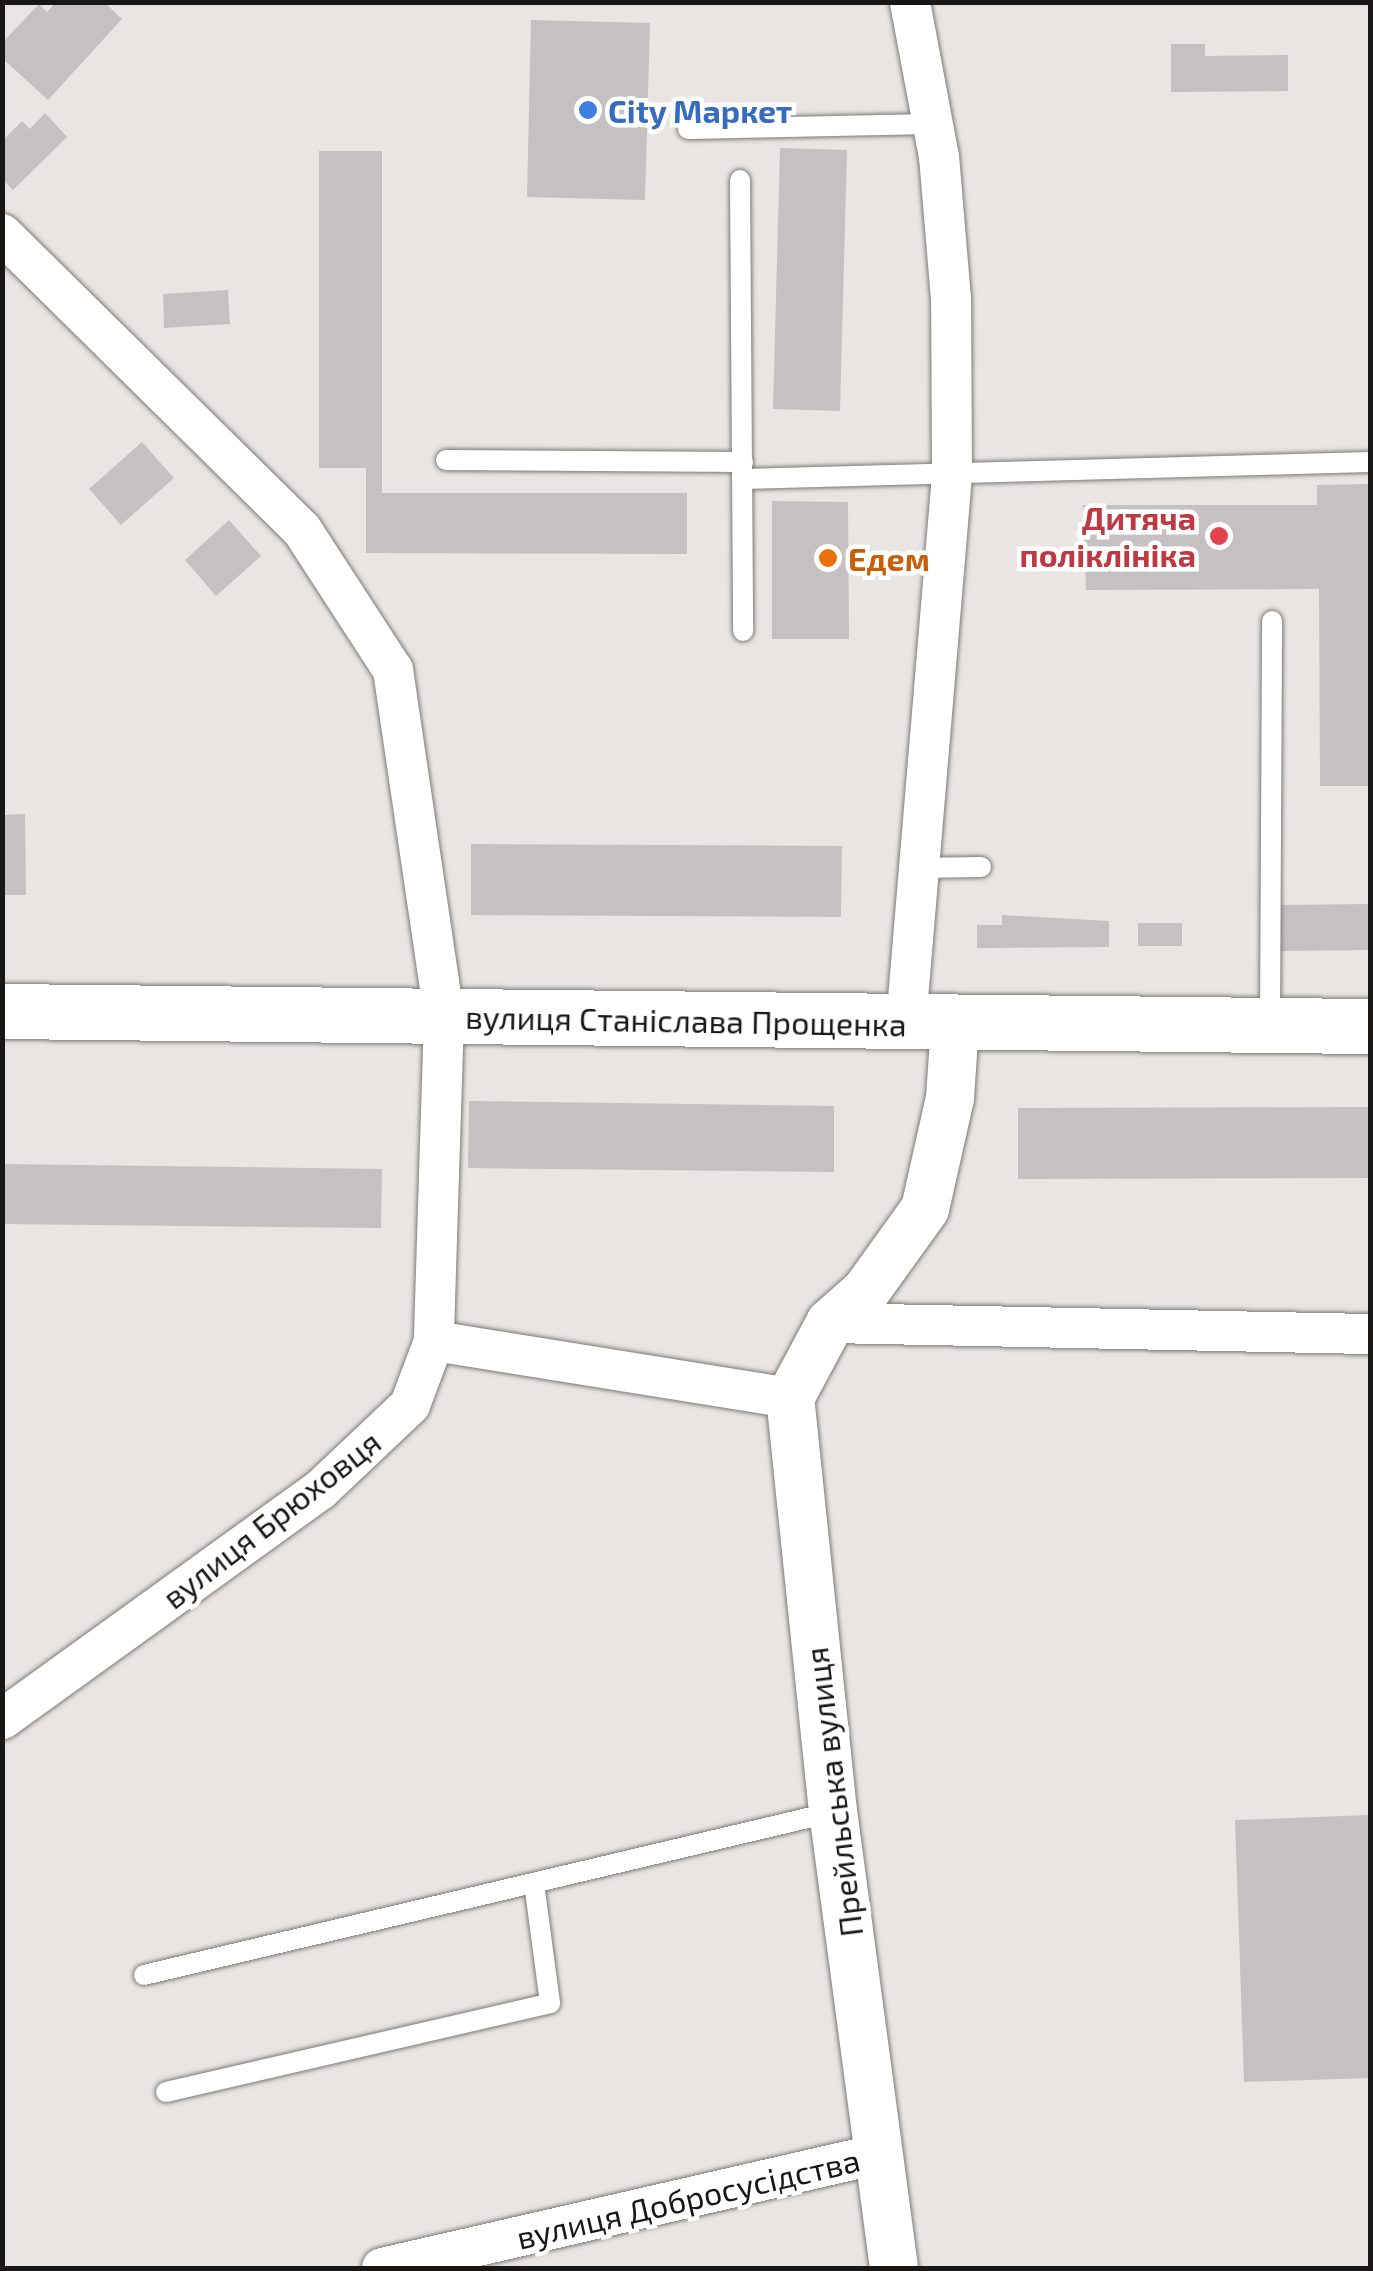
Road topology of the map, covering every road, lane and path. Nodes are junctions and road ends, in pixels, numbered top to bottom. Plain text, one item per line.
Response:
1 (910, 2) edge
2 (932, 124) junction
3 (688, 129) dead end
4 (740, 180) dead end
5 (2, 234) edge
6 (446, 460) dead end
7 (1370, 462) edge
8 (743, 470) junction
9 (952, 475) junction
10 (1272, 621) dead end
11 (743, 631) dead end
12 (981, 867) dead end
13 (919, 868) junction
14 (2, 1011) edge
15 (444, 1016) junction
16 (931, 1024) junction
17 (1270, 1026) junction
18 (1370, 1026) edge
19 (830, 1323) junction
20 (1370, 1334) edge
21 (434, 1341) junction
22 (790, 1398) junction
23 (2, 1719) edge
24 (833, 1812) junction
25 (534, 1883) junction
26 (144, 1975) dead end
27 (166, 2092) dead end
28 (878, 2154) junction
29 (382, 2268) edge
30 (894, 2268) edge

1 - 2 street
2 - 3 lane
2 - 9 street
4 - 8 lane
5 - 15 street, вулиця Брюховця
6 - 8 lane
7 - 9 lane
8 - 9 lane
8 - 11 lane
9 - 13 street
10 - 17 lane
12 - 13 lane
13 - 16 street
14 - 15 main road, вулиця Станіслава Прощенка
15 - 16 main road, вулиця Станіслава Прощенка
15 - 21 street, вулиця Брюховця
16 - 17 main road, вулиця Станіслава Прощенка
16 - 19 street
17 - 18 main road, вулиця Станіслава Прощенка
19 - 20 street
19 - 22 street
21 - 22 street
21 - 23 street, вулиця Брюховця
22 - 24 street, Прейльська вулиця
24 - 25 lane
24 - 28 street, Прейльська вулиця
25 - 26 lane
25 - 27 lane
28 - 29 street, вулиця Добросусідства
28 - 30 street, Прейльська вулиця

